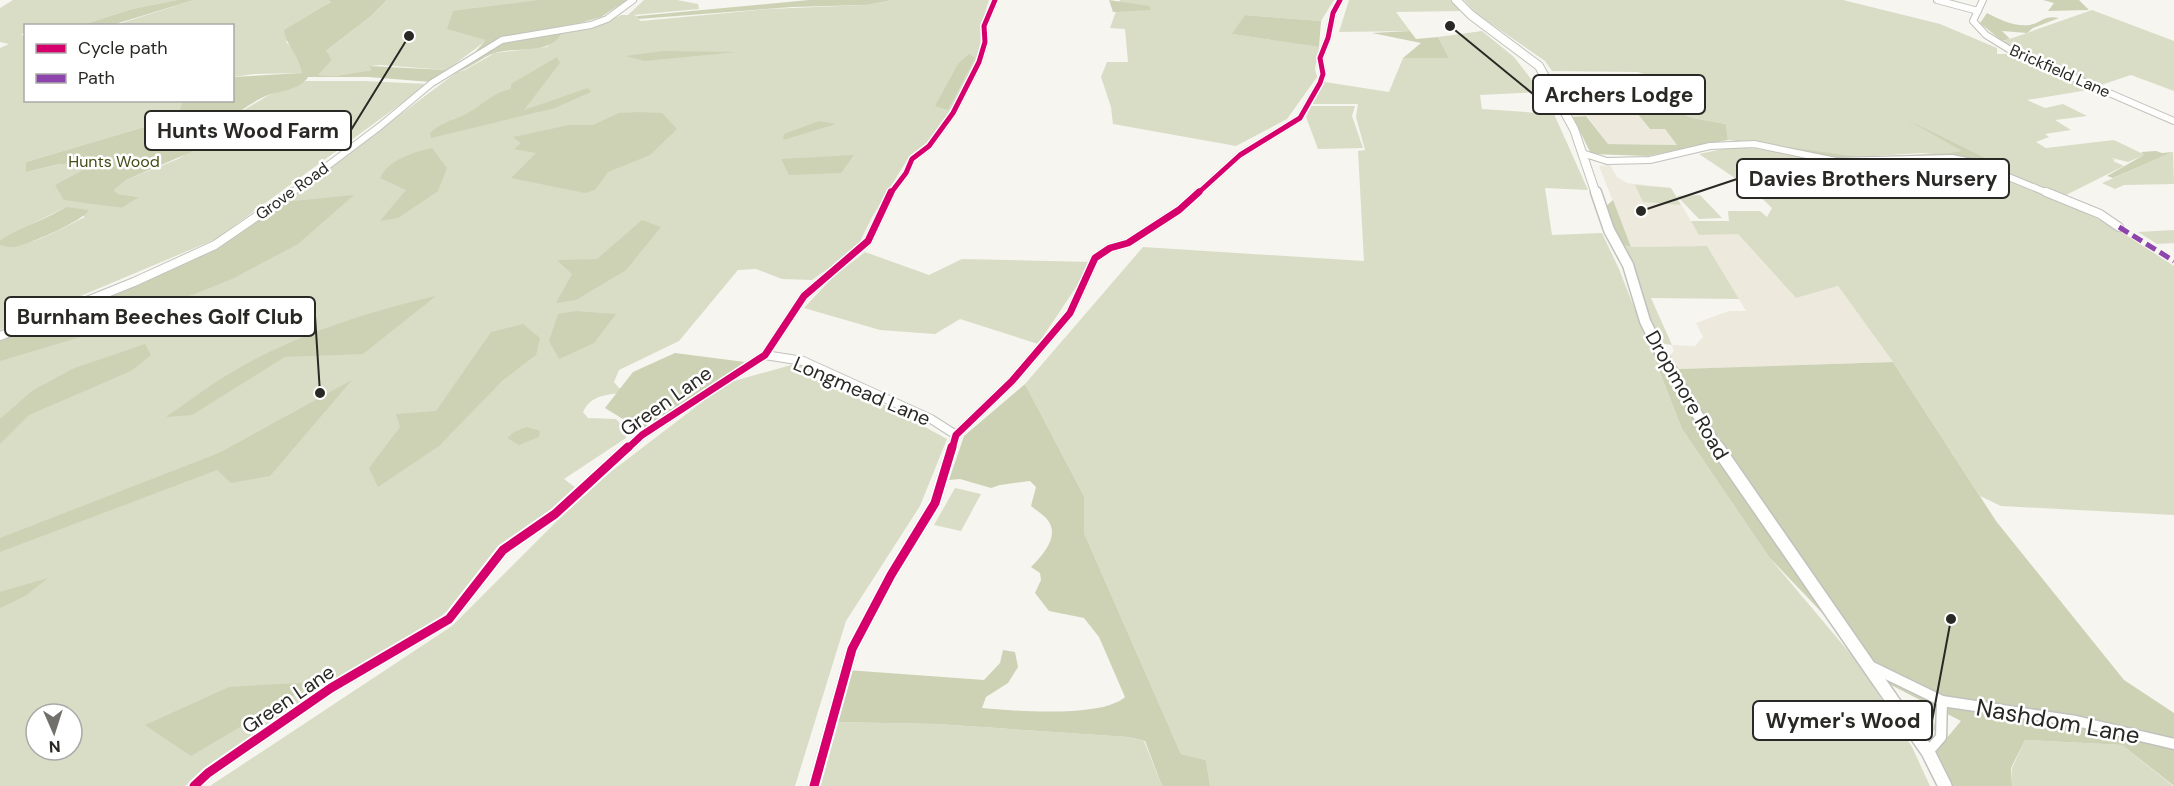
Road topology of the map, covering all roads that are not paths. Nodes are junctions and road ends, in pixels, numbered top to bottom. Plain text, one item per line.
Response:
1 (633, 0) edge
2 (995, 0) edge
3 (1340, 0) edge
4 (1456, 0) edge
5 (1937, 0) edge
6 (1983, 0) edge
7 (1978, 11) junction
8 (2174, 121) edge
9 (1586, 158) junction
10 (2119, 227) dead end
11 (0, 336) edge
12 (765, 355) junction
13 (956, 435) junction
14 (1865, 663) junction
15 (1942, 701) junction
16 (2174, 744) edge
17 (1928, 752) junction
18 (194, 786) edge
19 (814, 786) edge
20 (1945, 786) edge

1 - 11 street, Grove Road
2 - 12 street, Green Lane
3 - 13 street
4 - 9 street, Dropmore Road
5 - 7 street
6 - 7 street
7 - 8 street, Brickfield Lane
9 - 10 street
9 - 14 street, Dropmore Road
12 - 13 street, Longmead Lane
12 - 18 street, Green Lane
13 - 19 street
14 - 15 street, Nashdom Lane
14 - 17 street, Dropmore Road
15 - 16 street, Nashdom Lane
15 - 17 street
17 - 20 street, Dropmore Road

